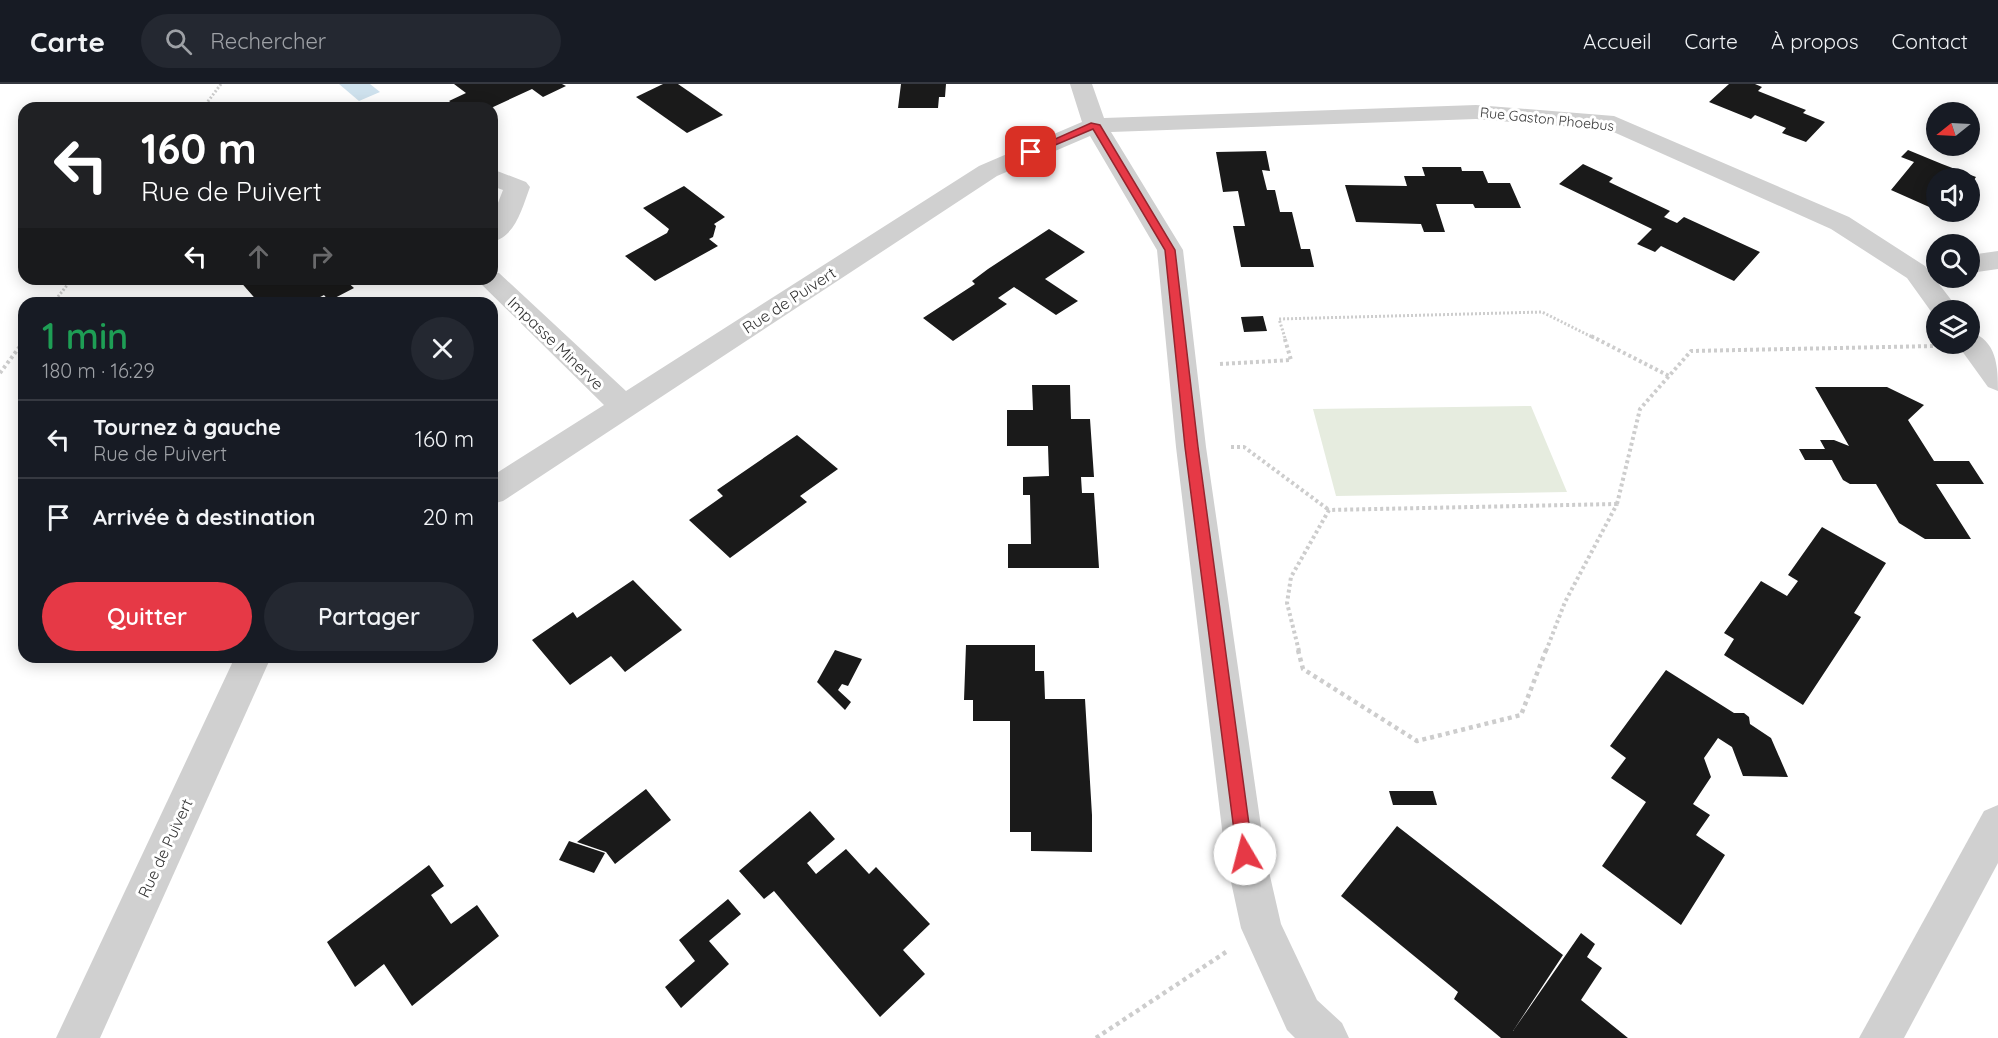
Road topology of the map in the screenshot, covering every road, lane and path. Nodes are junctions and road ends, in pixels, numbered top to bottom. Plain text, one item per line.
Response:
1 (221, 84) edge
2 (1082, 84) edge
3 (208, 102) edge
4 (1095, 125) junction
5 (498, 179) edge
6 (498, 228) edge
7 (1998, 260) edge
8 (1980, 263) edge
9 (1926, 270) edge
10 (67, 285) edge
11 (495, 285) edge
12 (58, 297) edge
13 (1926, 345) edge
14 (18, 349) edge
15 (1978, 354) edge
16 (1183, 366) junction
17 (0, 373) edge
18 (1669, 375) junction
19 (1998, 380) edge
20 (624, 407) junction
21 (1191, 447) junction
22 (498, 488) edge
23 (1617, 504) junction
24 (1329, 510) junction
25 (250, 663) edge
26 (1998, 824) edge
27 (1261, 928) junction
28 (78, 1038) edge
29 (1096, 1038) edge
30 (1327, 1038) edge
31 (1881, 1038) edge

1 - 3 path
2 - 4 street
4 - 9 street, Rue Gaston Phoebus
4 - 16 street
4 - 20 street, Rue de Puivert
5 - 6 street
7 - 8 street
10 - 12 path
11 - 20 street, Impasse Minerve
13 - 18 path
14 - 17 path
15 - 19 street
16 - 18 path
16 - 21 street
18 - 23 path
20 - 22 street, Rue de Puivert
21 - 24 path
21 - 27 street
23 - 24 path
23 - 24 path
25 - 28 street, Rue de Puivert
26 - 31 street
27 - 29 path
27 - 30 street

